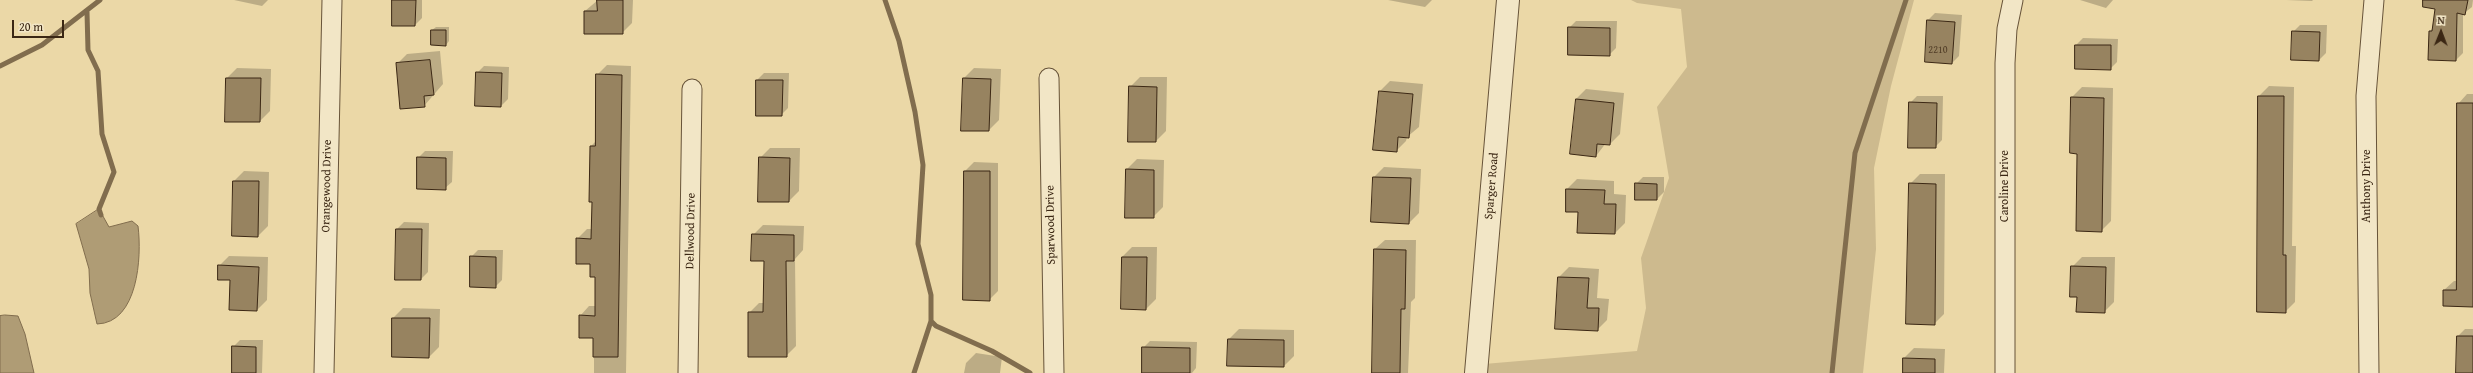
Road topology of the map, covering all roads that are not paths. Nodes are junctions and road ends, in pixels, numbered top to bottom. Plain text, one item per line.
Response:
1 (332, 0) edge
2 (1508, 0) edge
3 (2012, 0) edge
4 (2374, 0) edge
5 (1049, 78) dead end
6 (692, 89) dead end
7 (324, 373) edge
8 (688, 373) edge
9 (1054, 373) edge
10 (1476, 373) edge
11 (2005, 373) edge
12 (2368, 373) edge

1 - 7 street, Orangewood Drive
2 - 10 street, Sparger Road
3 - 11 street, Caroline Drive
4 - 12 street, Anthony Drive
5 - 9 street, Sparwood Drive
6 - 8 street, Dellwood Drive

